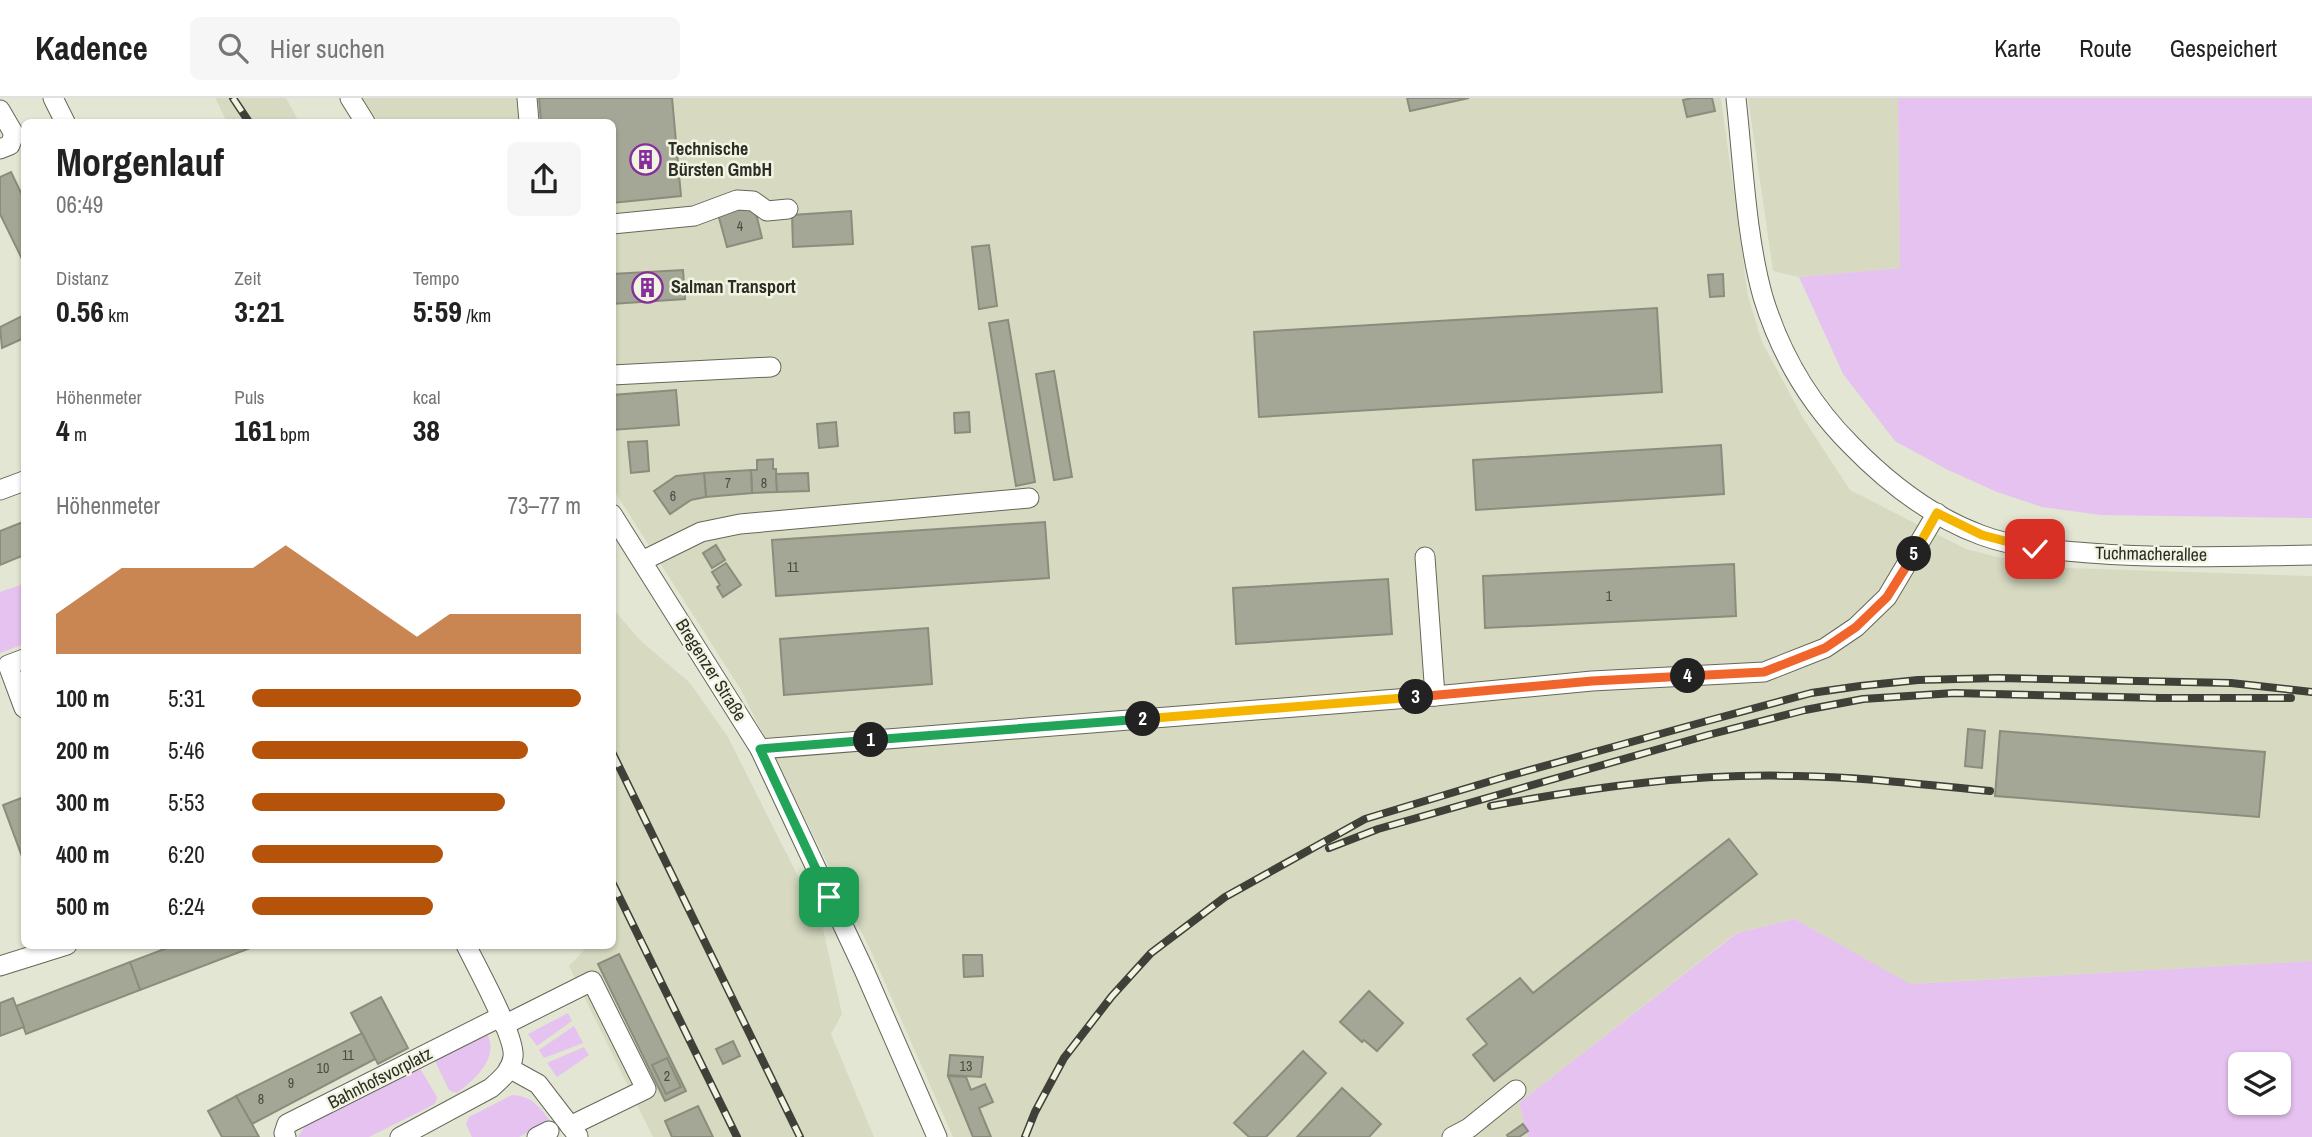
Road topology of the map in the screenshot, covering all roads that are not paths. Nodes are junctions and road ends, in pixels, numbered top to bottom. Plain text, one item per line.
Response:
1 (53, 98) edge
2 (350, 98) edge
3 (527, 98) edge
4 (1735, 98) edge
5 (0, 110) edge
6 (64, 119) edge
7 (363, 119) edge
8 (529, 119) edge
9 (0, 149) edge
10 (788, 209) dead end
11 (616, 223) edge
12 (771, 367) dead end
13 (616, 375) edge
14 (21, 482) edge
15 (0, 490) edge
16 (1029, 498) dead end
17 (1937, 513) junction
18 (616, 520) edge
19 (2312, 555) edge
20 (1425, 557) dead end
21 (642, 561) junction
22 (21, 660) edge
23 (1435, 696) junction
24 (21, 700) edge
25 (760, 749) junction
26 (54, 949) edge
27 (468, 949) edge
28 (0, 966) edge
29 (496, 1022) junction
30 (509, 1068) junction
31 (1516, 1090) dead end
32 (575, 1132) edge
33 (286, 1137) edge
34 (400, 1137) edge
35 (937, 1137) edge
36 (1452, 1137) edge

1 - 6 street
2 - 7 street
3 - 8 street
4 - 17 street, Tuchmacherallee
5 - 9 street
10 - 11 street
12 - 13 street
14 - 15 street
16 - 21 street
17 - 19 street, Tuchmacherallee
17 - 23 street
18 - 21 street, Bregenzer Straße
20 - 23 street
21 - 25 street, Bregenzer Straße
22 - 24 street
23 - 25 street
25 - 35 street, Bregenzer Straße
26 - 28 street
27 - 29 street
29 - 30 street
29 - 32 street
29 - 33 street, Bahnhofsvorplatz
30 - 32 street
30 - 34 street
31 - 36 street

